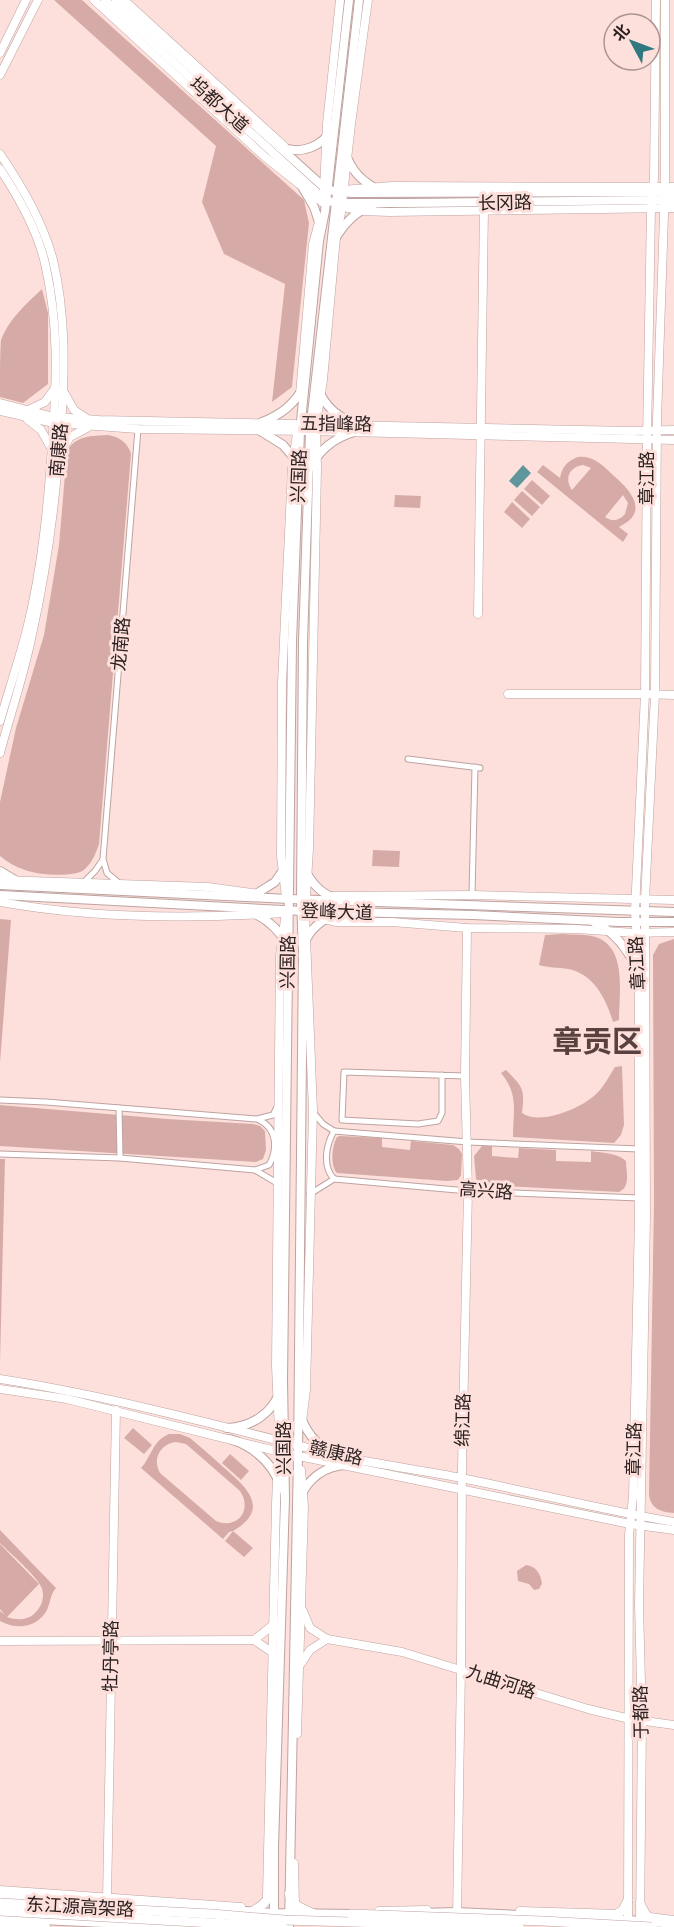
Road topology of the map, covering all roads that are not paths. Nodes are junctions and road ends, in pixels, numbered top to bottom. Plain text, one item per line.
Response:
1 (26, 0) edge
2 (38, 0) edge
3 (94, 0) edge
4 (105, 0) edge
5 (116, 0) edge
6 (124, 0) edge
7 (340, 0) edge
8 (350, 0) edge
9 (359, 0) edge
10 (368, 0) edge
11 (656, 0) edge
12 (665, 0) edge
13 (0, 53) edge
14 (0, 75) edge
15 (335, 122) junction
16 (327, 137) junction
17 (344, 143) junction
18 (275, 144) junction
19 (287, 149) junction
20 (0, 154) edge
21 (278, 158) junction
22 (347, 159) junction
23 (0, 169) edge
24 (302, 187) junction
25 (373, 187) junction
26 (340, 191) junction
27 (387, 192) junction
28 (325, 194) junction
29 (669, 195) edge
30 (652, 197) junction
31 (379, 203) junction
32 (339, 204) junction
33 (674, 208) edge
34 (484, 210) junction
35 (362, 211) junction
36 (319, 221) junction
37 (336, 237) junction
38 (319, 241) junction
39 (330, 253) junction
40 (311, 381) junction
41 (60, 386) junction
42 (300, 394) junction
43 (321, 395) junction
44 (0, 403) edge
45 (0, 411) edge
46 (24, 414) junction
47 (58, 421) junction
48 (94, 423) junction
49 (261, 426) junction
50 (306, 427) junction
51 (479, 427) junction
52 (357, 428) junction
53 (138, 429) junction
54 (652, 430) junction
55 (674, 430) edge
56 (480, 436) junction
57 (647, 440) junction
58 (657, 440) junction
59 (674, 440) edge
60 (56, 453) junction
61 (293, 456) junction
62 (317, 456) junction
63 (300, 465) junction
64 (309, 469) junction
65 (478, 614) dead end
66 (508, 694) dead end
67 (645, 694) junction
68 (655, 694) junction
69 (674, 695) edge
70 (0, 721) edge
71 (0, 753) edge
72 (408, 759) dead end
73 (103, 859) junction
74 (290, 860) junction
75 (302, 861) junction
76 (0, 871) edge
77 (283, 872) junction
78 (307, 875) junction
79 (12, 879) junction
80 (0, 880) edge
81 (82, 883) junction
82 (120, 884) junction
83 (0, 885) edge
84 (23, 885) junction
85 (255, 895) junction
86 (471, 895) junction
87 (329, 896) junction
88 (2, 897) edge
89 (288, 898) junction
90 (304, 899) junction
91 (635, 899) junction
92 (645, 900) junction
93 (674, 900) edge
94 (343, 901) junction
95 (240, 908) junction
96 (634, 910) junction
97 (645, 911) junction
98 (287, 912) junction
99 (346, 912) junction
100 (674, 912) edge
101 (304, 913) junction
102 (258, 915) junction
103 (326, 919) junction
104 (588, 920) junction
105 (634, 921) junction
106 (646, 921) junction
107 (674, 922) edge
108 (467, 928) junction
109 (610, 931) junction
110 (645, 932) junction
111 (674, 932) edge
112 (635, 933) junction
113 (283, 937) junction
114 (307, 937) junction
115 (289, 947) junction
116 (303, 953) junction
117 (639, 973) junction
118 (442, 1075) junction
119 (465, 1076) junction
120 (0, 1100) edge
121 (278, 1106) junction
122 (119, 1108) junction
123 (313, 1112) junction
124 (257, 1119) junction
125 (418, 1124) junction
126 (334, 1131) junction
127 (417, 1137) junction
128 (468, 1142) junction
129 (639, 1149) junction
130 (0, 1154) edge
131 (120, 1158) junction
132 (255, 1170) junction
133 (334, 1179) junction
134 (276, 1182) junction
135 (468, 1191) junction
136 (310, 1194) junction
137 (639, 1198) junction
138 (0, 1379) edge
139 (283, 1380) junction
140 (0, 1389) edge
141 (278, 1398) junction
142 (298, 1399) junction
143 (116, 1410) junction
144 (302, 1421) junction
145 (227, 1428) junction
146 (230, 1439) junction
147 (282, 1440) junction
148 (299, 1445) junction
149 (281, 1453) junction
150 (342, 1456) junction
151 (299, 1457) junction
152 (346, 1465) junction
153 (277, 1476) junction
154 (464, 1479) junction
155 (463, 1490) junction
156 (303, 1492) junction
157 (641, 1496) junction
158 (285, 1499) junction
159 (297, 1508) junction
160 (634, 1518) junction
161 (662, 1520) junction
162 (674, 1522) edge
163 (640, 1525) junction
164 (674, 1530) edge
165 (301, 1606) junction
166 (273, 1625) junction
167 (327, 1639) junction
168 (111, 1640) junction
169 (254, 1640) junction
170 (0, 1641) edge
171 (273, 1653) junction
172 (299, 1666) junction
173 (461, 1669) junction
174 (630, 1719) junction
175 (642, 1721) junction
176 (674, 1725) edge
177 (271, 1886) junction
178 (0, 1890) edge
179 (292, 1892) junction
180 (0, 1897) edge
181 (107, 1899) junction
182 (628, 1900) joint
183 (0, 1903) edge
184 (639, 1905) joint
185 (263, 1909) junction
186 (457, 1910) junction
187 (0, 1911) edge
188 (315, 1912) junction
189 (351, 1914) junction
190 (294, 1915) edge
191 (0, 1918) edge
192 (621, 1918) edge
193 (647, 1921) edge
194 (674, 1922) edge
195 (0, 1925) edge
196 (46, 1927) edge
197 (188, 1927) edge
198 (267, 1927) edge
199 (274, 1927) edge
200 (283, 1927) edge
201 (457, 1927) edge
202 (519, 1927) edge

1 - 13 street
2 - 14 street
3 - 24 street
4 - 21 main road, 坞都大道
5 - 18 main road, 坞都大道
6 - 19 street
7 - 16 street
8 - 15 main road, 兴国路
9 - 17 main road, 兴国路
10 - 22 street
11 - 30 street, 章江路
12 - 29 street, 章江路
15 - 16 main road
15 - 28 main road, 兴国路
16 - 19 main road
16 - 28 street
17 - 22 main road
17 - 26 main road, 兴国路
18 - 19 main road
18 - 28 main road, 坞都大道
19 - 28 street
20 - 41 street, 南康路
21 - 24 main road
21 - 28 main road, 坞都大道
22 - 25 main road
22 - 26 street
23 - 41 street, 南康路
24 - 28 street
24 - 36 main road
25 - 26 street
25 - 27 main road
25 - 30 street
26 - 27 main road, 长冈路
26 - 28 main road
26 - 32 main road, 兴国路
27 - 30 main road, 长冈路
28 - 32 main road
28 - 36 street
28 - 38 main road, 兴国路
29 - 30 main road, 长冈路
29 - 30 street
29 - 33 street
29 - 54 street, 章江路
30 - 31 main road, 长冈路
30 - 34 street
30 - 54 street, 章江路
31 - 32 main road, 长冈路
31 - 35 main road
32 - 35 street
32 - 37 street
32 - 39 main road, 兴国路
34 - 35 street
34 - 51 street
35 - 37 main road
36 - 38 main road
36 - 42 street
37 - 39 main road
37 - 43 street
38 - 40 main road, 兴国路
39 - 40 main road, 兴国路
40 - 42 main road
40 - 43 main road
40 - 50 main road, 兴国路
41 - 46 street
41 - 47 street, 南康路
41 - 48 street
42 - 49 main road
42 - 50 street
43 - 50 street
43 - 52 main road
44 - 46 street, 五指峰路
45 - 46 street, 五指峰路
46 - 47 street, 五指峰路
46 - 60 street
47 - 48 street, 五指峰路
47 - 60 street, 南康路
48 - 49 street, 五指峰路
48 - 53 street, 五指峰路
48 - 60 street
49 - 50 street, 五指峰路
49 - 53 street, 五指峰路
49 - 61 main road
50 - 52 street, 五指峰路
50 - 61 street
50 - 62 street
50 - 63 main road, 兴国路
50 - 64 main road, 兴国路
51 - 52 street, 五指峰路
51 - 54 street, 五指峰路
51 - 56 street
52 - 56 street, 五指峰路
52 - 62 main road
53 - 73 street, 龙南路
54 - 55 street, 五指峰路
54 - 57 street, 章江路
54 - 58 street, 章江路
56 - 57 street, 五指峰路
56 - 65 street
57 - 58 street, 五指峰路
57 - 67 street, 章江路
58 - 59 street, 五指峰路
58 - 68 street, 章江路
60 - 70 street, 南康路
60 - 71 street, 南康路
61 - 63 main road
61 - 77 street
62 - 64 main road
62 - 78 street
63 - 74 main road, 兴国路
64 - 75 main road, 兴国路
66 - 67 street
67 - 68 street
67 - 91 street, 章江路
68 - 69 street
68 - 92 street, 章江路
72 - 86 street
73 - 81 street
73 - 82 street
74 - 77 main road
74 - 89 main road, 兴国路
75 - 78 main road
75 - 90 main road, 兴国路
76 - 79 main road
77 - 85 main road
77 - 89 street
78 - 87 main road
78 - 90 street
79 - 80 street
79 - 81 street
79 - 84 main road
81 - 82 street
82 - 85 street
83 - 84 main road, 登峰大道
84 - 85 main road, 登峰大道
85 - 89 main road, 登峰大道
86 - 87 street
86 - 91 street
87 - 90 street
87 - 94 main road
88 - 95 main road, 登峰大道
88 - 102 street
89 - 90 main road, 登峰大道
89 - 98 main road, 兴国路
90 - 94 main road, 登峰大道
90 - 101 main road, 兴国路
91 - 92 street
91 - 96 street, 章江路
92 - 93 street
92 - 97 street, 章江路
94 - 96 main road, 登峰大道
95 - 98 main road, 登峰大道
95 - 102 main road
96 - 97 main road, 登峰大道
96 - 105 street, 章江路
97 - 100 main road, 登峰大道
97 - 106 street, 章江路
98 - 101 main road, 登峰大道
98 - 102 street
98 - 113 street
98 - 115 main road, 兴国路
99 - 101 main road, 登峰大道
99 - 103 main road
99 - 104 main road, 登峰大道
101 - 103 street
101 - 114 street
101 - 116 main road, 兴国路
102 - 113 main road
103 - 108 street
103 - 114 main road
104 - 105 main road, 登峰大道
104 - 109 main road
105 - 106 main road, 登峰大道
105 - 112 street, 章江路
106 - 107 main road, 登峰大道
106 - 110 street, 章江路
108 - 109 street
108 - 119 street, 绵江路
109 - 112 street
109 - 117 main road
110 - 111 street
110 - 112 street
110 - 157 street, 章江路
112 - 117 street, 章江路
113 - 115 main road
113 - 121 street
114 - 116 main road
114 - 123 street
115 - 139 main road, 兴国路
116 - 142 main road, 兴国路
117 - 129 street, 章江路
118 - 119 street
118 - 125 street
118 - 125 street
119 - 128 street, 绵江路
120 - 122 street
121 - 124 street
121 - 134 street
122 - 124 street
122 - 131 street
123 - 126 street
123 - 136 street
124 - 132 street
125 - 127 street
126 - 127 street
126 - 133 street
127 - 128 street
128 - 129 street
128 - 135 street, 绵江路
129 - 137 street, 章江路
130 - 131 street
131 - 132 street
132 - 134 street
133 - 135 street, 高兴路
133 - 136 street
134 - 141 street
135 - 137 street, 高兴路
135 - 154 street, 绵江路
136 - 144 street
137 - 160 street, 章江路
138 - 145 street, 赣康路
139 - 141 main road
139 - 147 main road, 兴国路
140 - 143 street, 赣康路
141 - 145 main road
141 - 147 street
142 - 144 main road
142 - 148 main road, 兴国路
143 - 146 street, 赣康路
143 - 168 street, 牡丹亭路
144 - 148 street
144 - 150 main road
145 - 147 street, 赣康路
146 - 149 street, 赣康路
146 - 153 main road
147 - 148 street, 赣康路
147 - 149 main road, 兴国路
148 - 150 street, 赣康路
148 - 151 main road, 兴国路
149 - 151 street, 赣康路
149 - 153 street
149 - 158 main road, 兴国路
150 - 154 street, 赣康路
151 - 152 street, 赣康路
151 - 156 street
151 - 159 main road, 兴国路
152 - 155 street, 赣康路
152 - 156 main road
153 - 158 main road
153 - 166 street
154 - 155 street, 绵江路
154 - 160 street, 赣康路
155 - 160 street, 赣康路
155 - 173 street, 绵江路
156 - 159 main road
156 - 165 street
157 - 160 street, 于都路
157 - 161 street
158 - 177 main road, 兴国路
159 - 179 main road, 兴国路
160 - 161 street, 赣康路
160 - 163 street, 于都路
160 - 174 street, 章江路
161 - 162 street, 赣康路
163 - 164 street
163 - 175 street, 于都路
165 - 167 street
165 - 172 street
166 - 169 street
166 - 171 street
167 - 172 street
167 - 173 street, 九曲河路
168 - 169 street
168 - 170 street
168 - 181 street, 牡丹亭路
169 - 171 street
171 - 177 street
172 - 179 street
173 - 174 street, 九曲河路
173 - 186 street, 绵江路
174 - 175 street, 九曲河路
174 - 182 street, 章江路
175 - 176 street, 九曲河路
175 - 184 street, 于都路
177 - 185 highway
177 - 185 street
178 - 181 street
179 - 188 street
179 - 190 highway
180 - 181 main road
181 - 185 main road
182 - 192 highway
183 - 190 highway, 东江源高架路, bridge
184 - 193 highway
185 - 190 main road
185 - 198 street
185 - 199 main road
186 - 188 street
186 - 189 main road
186 - 192 main road
186 - 201 street, 绵江路
187 - 200 highway, 东江源高架路, bridge
188 - 189 main road
188 - 190 highway
189 - 193 highway, bridge
190 - 202 highway, 东江源高架路, bridge
191 - 197 main road
192 - 193 main road
193 - 194 main road
195 - 196 street

